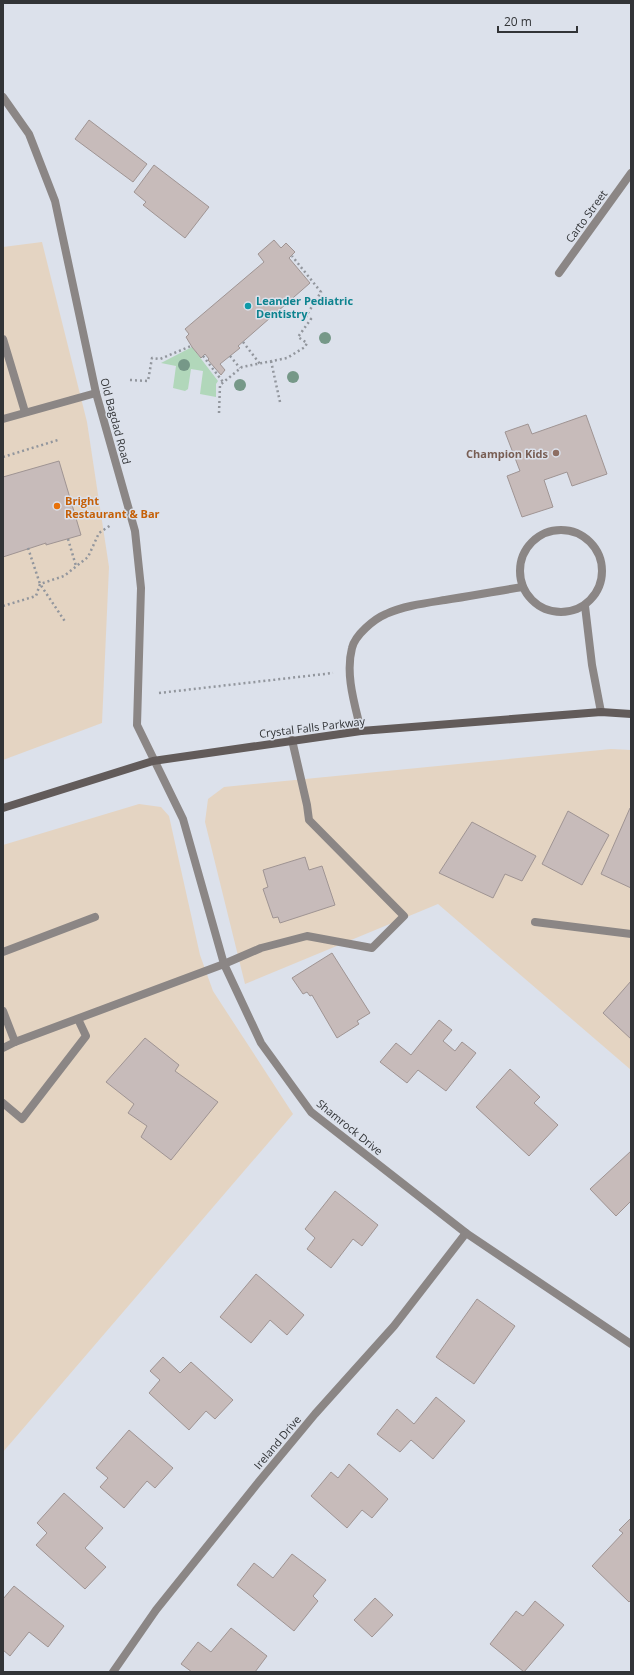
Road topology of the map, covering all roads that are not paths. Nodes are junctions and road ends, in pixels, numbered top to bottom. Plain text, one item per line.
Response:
1 (3, 97) edge
2 (631, 173) edge
3 (559, 273) dead end
4 (3, 338) edge
5 (96, 393) junction
6 (25, 412) junction
7 (3, 419) edge
8 (523, 587) junction
9 (585, 606) junction
10 (600, 712) junction
11 (631, 714) edge
12 (361, 732) junction
13 (292, 740) junction
14 (153, 761) junction
15 (3, 808) edge
16 (95, 917) dead end
17 (535, 922) dead end
18 (631, 934) edge
19 (3, 952) edge
20 (224, 964) junction
21 (3, 1012) edge
22 (78, 1019) junction
23 (15, 1042) junction
24 (3, 1048) edge
25 (3, 1103) edge
26 (466, 1233) junction
27 (631, 1344) edge
28 (113, 1672) edge

1 - 5 street, Old Bagdad Road
2 - 3 street, Carto Street
4 - 6 street
5 - 6 street
5 - 14 street, Old Bagdad Road
6 - 7 street
8 - 9 street
8 - 9 street
8 - 12 street
9 - 10 street
10 - 11 main road, Crystal Falls Parkway
10 - 12 main road, Crystal Falls Parkway
12 - 13 main road, Crystal Falls Parkway
13 - 14 main road, Crystal Falls Parkway
13 - 20 street
14 - 15 main road, Crystal Falls Parkway
14 - 20 street, Shamrock Drive
16 - 19 street
17 - 18 street
20 - 22 street
20 - 26 street, Shamrock Drive
21 - 23 street
22 - 23 street
22 - 25 street
23 - 24 street
26 - 27 street, Shamrock Drive
26 - 28 street, Ireland Drive

